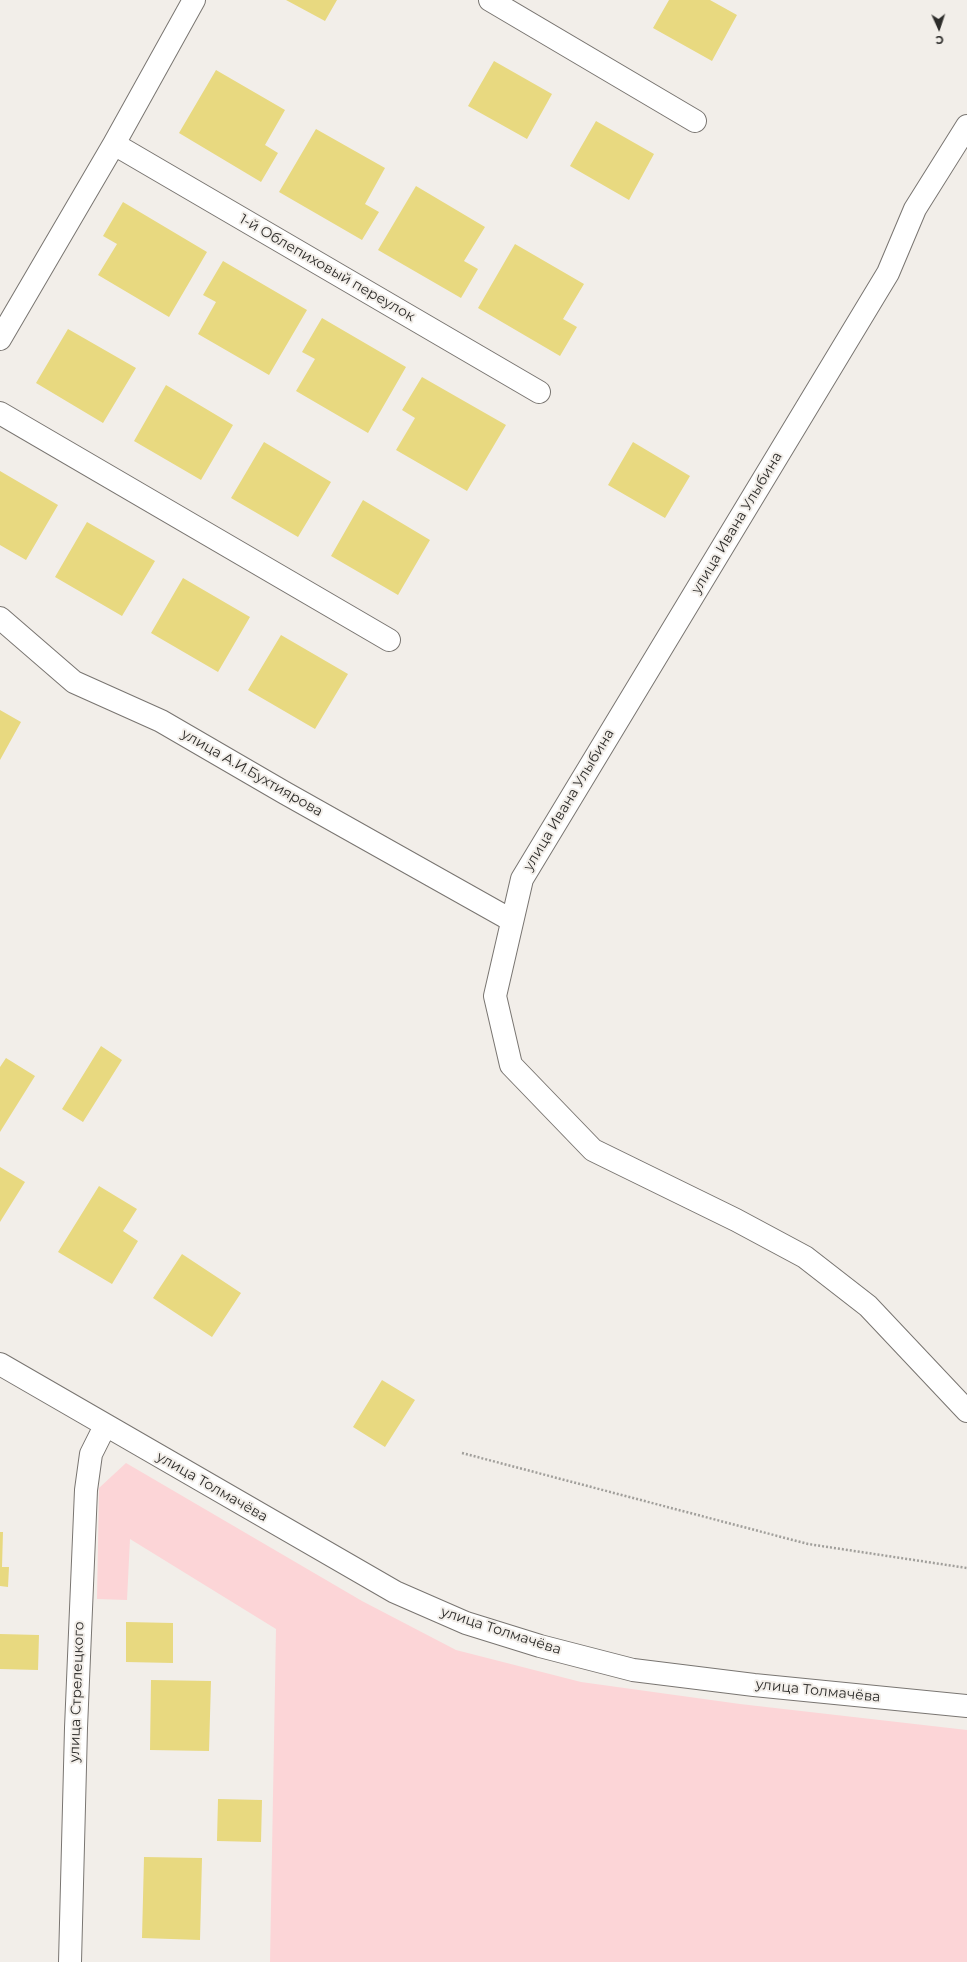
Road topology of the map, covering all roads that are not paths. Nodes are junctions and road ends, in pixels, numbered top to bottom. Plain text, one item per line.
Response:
1 (194, 0) edge
2 (490, 0) edge
3 (695, 121) dead end
4 (967, 126) edge
5 (114, 144) junction
6 (0, 339) edge
7 (539, 392) dead end
8 (0, 413) edge
9 (0, 618) edge
10 (388, 640) dead end
11 (511, 920) junction
12 (0, 1364) edge
13 (967, 1410) edge
14 (105, 1426) junction
15 (967, 1706) edge
16 (70, 1962) edge

1 - 5 street
2 - 3 street
4 - 11 street, улица Ивана Улыбина
5 - 6 street
5 - 7 street, 1-й Облепиховый переулок
8 - 10 street
9 - 11 street, улица А.И.Бухтиярова
11 - 13 street, улица Ивана Улыбина
12 - 14 street, улица Толмачёва
14 - 15 street, улица Толмачёва
14 - 16 street, улица Стрелецкого

